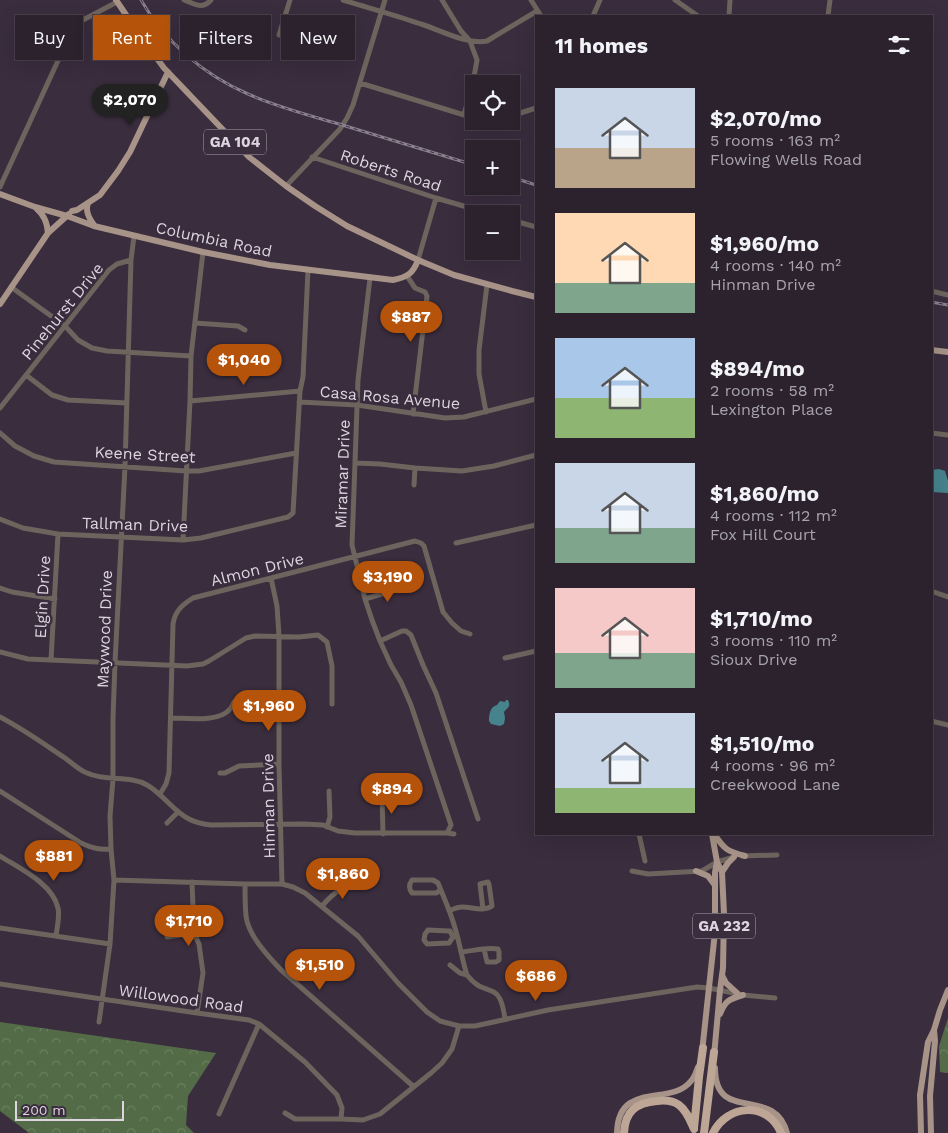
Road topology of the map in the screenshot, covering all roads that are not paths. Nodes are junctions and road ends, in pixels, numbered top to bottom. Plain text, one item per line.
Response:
1 (184, 0) edge
2 (211, 0) edge
3 (290, 0) edge
4 (342, 0) edge
5 (386, 0) edge
6 (442, 0) edge
7 (531, 0) edge
8 (600, 0) edge
9 (676, 0) edge
10 (730, 0) edge
11 (830, 0) edge
12 (117, 1) edge
13 (538, 11) junction
14 (382, 12) junction
15 (540, 15) edge
16 (594, 15) edge
17 (697, 15) edge
18 (729, 15) edge
19 (828, 15) edge
20 (279, 35) dead end
21 (470, 41) junction
22 (168, 72) junction
23 (360, 83) junction
24 (535, 108) edge
25 (520, 113) edge
26 (464, 115) joint
27 (312, 157) junction
28 (286, 186) junction
29 (0, 187) edge
30 (104, 189) junction
31 (0, 194) edge
32 (436, 198) junction
33 (88, 203) junction
34 (465, 206) edge
35 (35, 207) junction
36 (69, 214) junction
37 (520, 223) edge
38 (94, 226) junction
39 (535, 227) edge
40 (48, 233) junction
41 (134, 236) junction
42 (203, 252) junction
43 (131, 260) junction
44 (418, 260) junction
45 (308, 270) junction
46 (407, 276) junction
47 (370, 278) junction
48 (487, 284) junction
49 (12, 287) junction
50 (933, 291) edge
51 (948, 295) edge
52 (535, 297) edge
53 (0, 304) edge
54 (195, 323) junction
55 (66, 326) junction
56 (245, 330) dead end
57 (933, 350) edge
58 (128, 352) junction
59 (948, 352) edge
60 (191, 356) junction
61 (26, 375) junction
62 (300, 391) junction
63 (535, 399) edge
64 (190, 401) junction
65 (299, 402) junction
66 (127, 404) junction
67 (357, 405) junction
68 (0, 408) edge
69 (486, 412) junction
70 (413, 414) junction
71 (0, 433) edge
72 (933, 433) edge
73 (948, 435) edge
74 (296, 453) junction
75 (535, 455) edge
76 (355, 463) junction
77 (125, 466) junction
78 (415, 468) junction
79 (186, 471) junction
80 (414, 485) dead end
81 (0, 519) edge
82 (535, 525) edge
83 (58, 534) junction
84 (121, 537) junction
85 (183, 540) junction
86 (456, 543) dead end
87 (354, 556) junction
88 (271, 578) junction
89 (405, 587) dead end
90 (0, 588) edge
91 (933, 592) edge
92 (948, 597) edge
93 (55, 599) junction
94 (365, 599) junction
95 (470, 634) dead end
96 (278, 636) junction
97 (380, 641) junction
98 (535, 651) edge
99 (0, 652) edge
100 (505, 658) dead end
101 (51, 660) junction
102 (115, 663) junction
103 (172, 665) junction
104 (234, 702) dead end
105 (332, 704) dead end
106 (0, 717) edge
107 (171, 718) junction
108 (933, 721) edge
109 (948, 725) edge
110 (279, 764) junction
111 (220, 773) dead end
112 (113, 779) junction
113 (0, 791) edge
114 (329, 791) dead end
115 (160, 794) junction
116 (382, 796) dead end
117 (178, 812) junction
118 (478, 819) dead end
119 (167, 823) dead end
120 (281, 824) junction
121 (327, 827) junction
122 (446, 833) junction
123 (383, 834) junction
124 (454, 834) dead end
125 (639, 835) edge
126 (713, 835) edge
127 (714, 835) edge
128 (111, 849) junction
129 (777, 855) dead end
130 (0, 856) edge
131 (745, 856) junction
132 (734, 857) junction
133 (645, 861) dead end
134 (717, 862) junction
135 (632, 871) dead end
136 (696, 872) junction
137 (722, 872) junction
138 (114, 880) junction
139 (192, 882) junction
140 (245, 884) junction
141 (282, 884) junction
142 (360, 885) dead end
143 (715, 886) junction
144 (441, 890) junction
145 (322, 906) junction
146 (483, 909) junction
147 (449, 911) junction
148 (0, 928) edge
149 (194, 933) junction
150 (56, 936) junction
151 (455, 936) junction
152 (167, 937) dead end
153 (110, 944) junction
154 (484, 949) dead end
155 (461, 952) junction
156 (450, 965) dead end
157 (467, 975) junction
158 (722, 975) junction
159 (0, 984) edge
160 (709, 988) junction
161 (720, 990) junction
162 (948, 990) edge
163 (740, 994) junction
164 (775, 998) dead end
165 (103, 999) junction
166 (197, 1012) junction
167 (505, 1019) junction
168 (717, 1020) junction
169 (99, 1022) dead end
170 (259, 1024) junction
171 (459, 1026) junction
172 (934, 1030) junction
173 (703, 1048) junction
174 (714, 1052) junction
175 (414, 1086) junction
176 (220, 1114) dead end
177 (285, 1114) dead end
178 (341, 1119) junction
179 (693, 1131) edge
180 (618, 1133) edge
181 (624, 1133) edge
182 (704, 1133) edge
183 (713, 1133) edge
184 (781, 1133) edge
185 (788, 1133) edge
186 (921, 1133) edge
187 (931, 1133) edge

1 - 2 street
3 - 20 street
4 - 14 street
5 - 14 street
6 - 21 street
7 - 13 street
8 - 16 street
9 - 17 street
10 - 18 street
11 - 19 street
12 - 22 main road, GA 104
12 - 29 street
13 - 15 street
13 - 21 street
14 - 21 street
14 - 23 street
21 - 26 street
22 - 28 main road, GA 104
22 - 30 main road
23 - 26 street
23 - 27 street
24 - 25 street
27 - 28 street
27 - 32 street, Roberts Road
28 - 44 main road, GA 104
30 - 33 main road
30 - 36 main road
31 - 35 main road, Columbia Road
32 - 34 street, Roberts Road
32 - 44 street
33 - 36 main road
33 - 38 main road
35 - 36 main road, Columbia Road
35 - 40 main road
36 - 38 main road, Columbia Road
36 - 40 main road
37 - 39 street
38 - 41 main road, Columbia Road
40 - 49 main road
41 - 42 main road, Columbia Road
41 - 43 street, Maywood Drive
42 - 45 main road, Columbia Road
42 - 54 street
43 - 55 street, Pinehurst Drive
43 - 58 street, Maywood Drive
44 - 46 main road
44 - 48 main road, GA 104
45 - 47 main road, Columbia Road
45 - 62 street, Tallman Drive
46 - 47 main road, Columbia Road
46 - 70 street
47 - 67 street, Miramar Drive
48 - 52 main road, GA 104
48 - 69 street
49 - 53 main road
49 - 55 street
50 - 51 street
54 - 56 street
54 - 60 street
55 - 58 street
55 - 61 street, Pinehurst Drive
57 - 59 main road
58 - 60 street
58 - 66 street, Maywood Drive
60 - 64 street
61 - 66 street
61 - 68 street, Pinehurst Drive
62 - 64 street
62 - 65 street, Tallman Drive
63 - 69 street, Casa Rosa Avenue
64 - 79 street
65 - 67 street, Casa Rosa Avenue
65 - 74 street, Tallman Drive
66 - 77 street, Maywood Drive
67 - 70 street, Casa Rosa Avenue
67 - 76 street, Miramar Drive
69 - 70 street, Casa Rosa Avenue
71 - 77 street, Keene Street
72 - 73 street
74 - 79 street, Keene Street
74 - 85 street, Tallman Drive
75 - 78 street
76 - 78 street
76 - 87 street, Miramar Drive
77 - 79 street, Keene Street
77 - 84 street, Maywood Drive
78 - 80 street
79 - 85 street
81 - 83 street, Tallman Drive
82 - 86 street
83 - 84 street, Tallman Drive
83 - 93 street, Elgin Drive
84 - 85 street, Tallman Drive
84 - 102 street, Maywood Drive
87 - 88 street, Almon Drive
87 - 94 street, Miramar Drive
87 - 95 street, Almon Drive
88 - 96 street, Hinman Drive
88 - 103 street, Almon Drive
89 - 94 street
90 - 93 street
91 - 92 street
93 - 101 street, Elgin Drive
94 - 97 street, Miramar Drive
96 - 103 street
96 - 105 street
96 - 110 street, Hinman Drive
97 - 118 street
97 - 122 street, Miramar Drive
98 - 100 street
99 - 101 street
101 - 102 street
102 - 103 street
102 - 112 street, Maywood Drive
103 - 107 street, Almon Drive
104 - 107 street
106 - 112 street
107 - 115 street, Almon Drive
108 - 109 street
110 - 111 street
110 - 120 street, Hinman Drive
112 - 115 street
112 - 128 street, Maywood Drive
113 - 128 street
114 - 121 street
115 - 117 street
116 - 123 street
117 - 119 street
117 - 120 street
120 - 121 street
120 - 141 street, Hinman Drive
121 - 123 street
122 - 123 street
122 - 124 street
125 - 133 street
126 - 134 main road, GA 232
127 - 131 main road
128 - 138 street, Maywood Drive
129 - 131 street
130 - 150 street
131 - 132 street
132 - 134 street
132 - 137 main road
134 - 136 street
134 - 137 main road, GA 232
134 - 143 main road, GA 232
135 - 136 street
136 - 143 main road
137 - 158 main road, GA 232
138 - 139 street
138 - 153 street, Maywood Drive
139 - 140 street
139 - 149 street
140 - 141 street
140 - 175 street
141 - 145 street
142 - 145 street
143 - 160 main road, GA 232
144 - 144 street
144 - 147 street
145 - 171 street
146 - 146 street
146 - 147 street
147 - 151 street
148 - 150 street
149 - 152 street
149 - 166 street
150 - 153 street
151 - 151 street
151 - 155 street
153 - 165 street, Maywood Drive
154 - 155 street
155 - 157 street
156 - 157 street
157 - 167 street
158 - 161 main road, GA 232
158 - 163 main road
159 - 165 street, Willowood Road
160 - 161 street
160 - 167 street
160 - 173 main road, GA 232
161 - 163 street
161 - 168 main road, GA 232
162 - 172 main road
163 - 164 street
163 - 168 main road
165 - 166 street, Willowood Road
165 - 169 street, Maywood Drive
166 - 170 street, Willowood Road
167 - 171 street
168 - 174 main road, GA 232
170 - 176 street
170 - 178 street, Willowood Road
171 - 175 street
172 - 186 main road
172 - 187 main road
173 - 179 highway, GA 232
173 - 180 main road
174 - 182 highway, GA 232
174 - 185 main road
175 - 178 street
177 - 178 street
179 - 181 highway
183 - 184 highway

